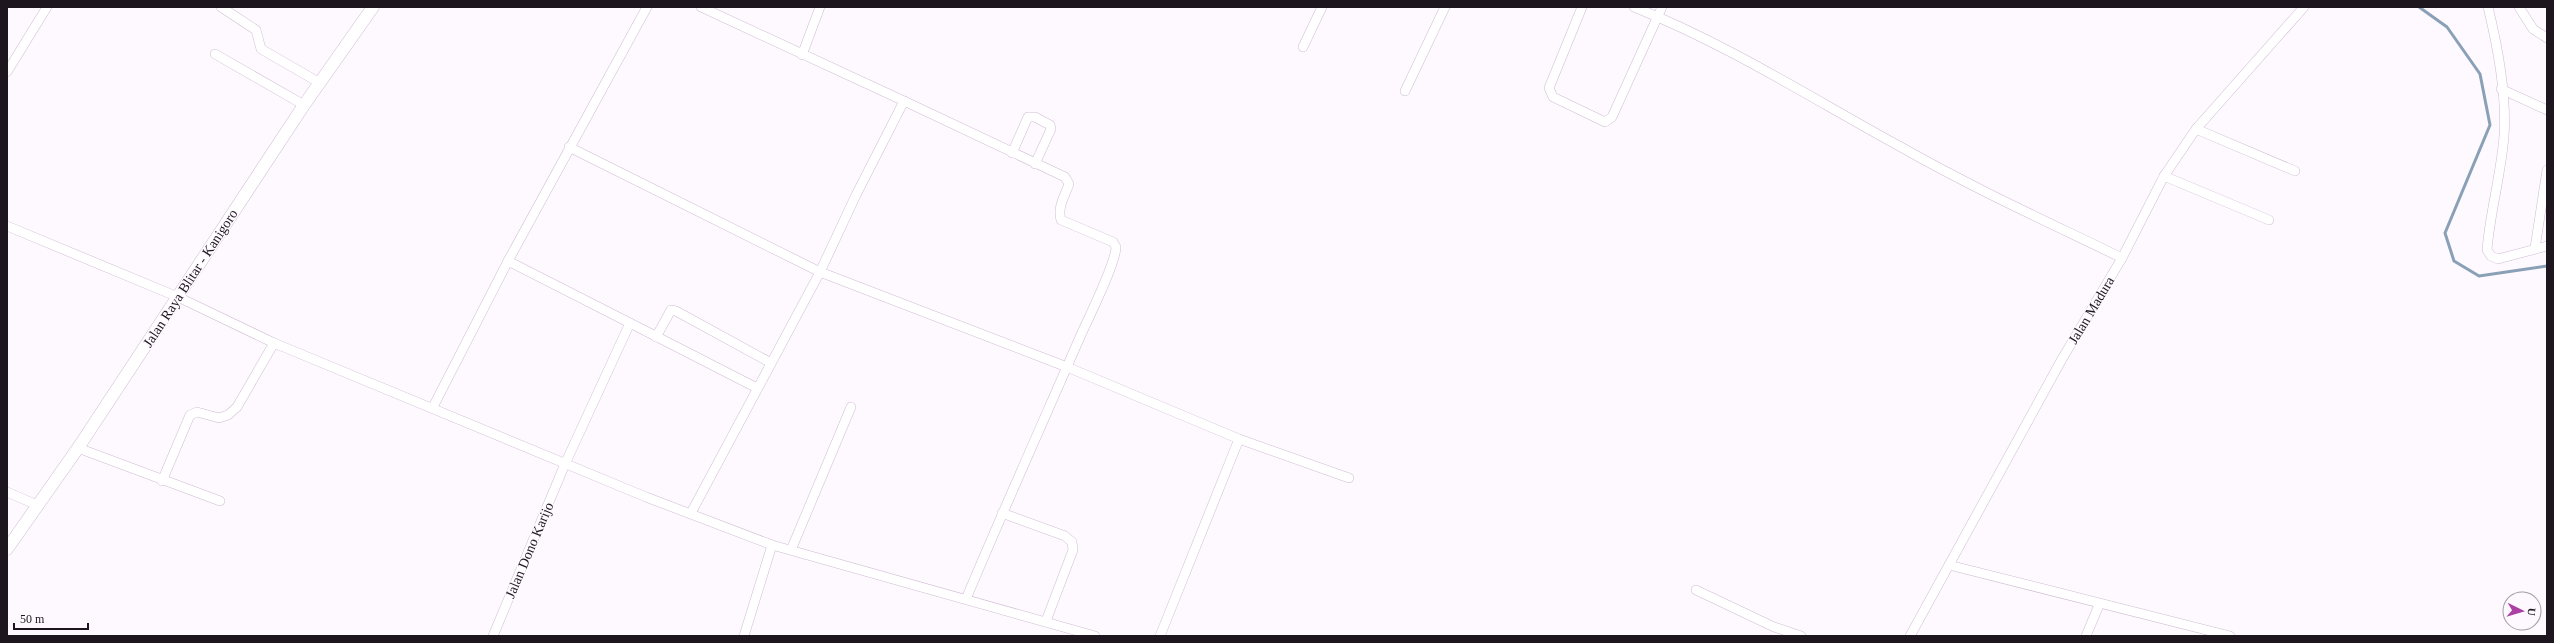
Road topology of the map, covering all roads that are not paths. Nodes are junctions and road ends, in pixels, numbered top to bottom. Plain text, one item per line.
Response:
1 (47, 7) edge
2 (221, 7) edge
3 (373, 7) edge
4 (647, 7) edge
5 (701, 7) edge
6 (820, 7) edge
7 (1322, 7) edge
8 (1445, 7) edge
9 (1582, 7) edge
10 (1634, 7) edge
11 (1662, 7) edge
12 (2304, 7) edge
13 (2488, 7) edge
14 (2519, 7) edge
15 (1657, 16) junction
16 (2547, 38) edge
17 (1304, 47) dead end
18 (215, 54) dead end
19 (802, 55) junction
20 (7, 72) edge
21 (320, 83) junction
22 (2501, 88) junction
23 (1405, 91) dead end
24 (904, 101) junction
25 (304, 105) junction
26 (2547, 110) edge
27 (2196, 129) junction
28 (569, 147) junction
29 (1012, 153) junction
30 (1035, 164) junction
31 (2547, 170) edge
32 (2295, 171) dead end
33 (2164, 176) junction
34 (2269, 220) dead end
35 (7, 226) edge
36 (2547, 246) edge
37 (2536, 248) junction
38 (2122, 258) junction
39 (508, 261) junction
40 (820, 272) junction
41 (178, 297) junction
42 (630, 323) junction
43 (656, 337) junction
44 (274, 343) junction
45 (770, 364) junction
46 (1067, 367) junction
47 (757, 388) junction
48 (433, 407) junction
49 (851, 407) dead end
50 (1239, 439) junction
51 (78, 448) junction
52 (565, 464) junction
53 (1349, 478) dead end
54 (162, 481) junction
55 (7, 492) edge
56 (220, 501) dead end
57 (37, 505) junction
58 (1002, 513) junction
59 (691, 514) junction
60 (11, 540) edge
61 (772, 545) junction
62 (791, 550) junction
63 (1949, 565) junction
64 (1696, 590) dead end
65 (966, 599) junction
66 (2099, 605) junction
67 (1046, 621) junction
68 (493, 636) edge
69 (744, 636) edge
70 (1095, 636) edge
71 (1160, 636) edge
72 (1801, 636) edge
73 (1910, 636) edge
74 (2086, 636) edge
75 (2230, 636) edge

1 - 20 street
2 - 21 street
3 - 21 main road, Jalan Raya Blitar - Kanigoro
4 - 28 street
5 - 19 street
6 - 19 street
7 - 17 street
8 - 23 street
9 - 15 street
10 - 15 street
11 - 15 street
12 - 27 street, Jalan Madura
13 - 22 street
14 - 16 street
15 - 38 street
18 - 25 street
19 - 24 street
21 - 25 main road, Jalan Raya Blitar - Kanigoro
22 - 26 street
22 - 37 street
24 - 29 street
24 - 40 street
25 - 41 main road, Jalan Raya Blitar - Kanigoro
27 - 32 street
27 - 33 street, Jalan Madura
28 - 39 street
28 - 40 street
29 - 30 street
29 - 30 street
30 - 46 street
31 - 37 street
33 - 34 street
33 - 38 street, Jalan Madura
35 - 41 street
36 - 37 street
38 - 63 street, Jalan Madura
39 - 42 street
39 - 48 street
40 - 45 street
40 - 46 street
41 - 44 street
41 - 51 main road, Jalan Raya Blitar - Kanigoro
42 - 43 street
42 - 52 street, Jalan Dono Karijo
43 - 45 street
43 - 47 street
44 - 48 street
44 - 54 street
45 - 47 street
46 - 50 street
46 - 58 street
47 - 59 street
48 - 52 street
49 - 62 street
50 - 53 street
50 - 71 street
51 - 54 street
51 - 57 main road, Jalan Raya Blitar - Kanigoro
52 - 59 street
52 - 68 street, Jalan Dono Karijo
54 - 56 street
55 - 57 street
57 - 60 main road, Jalan Raya Blitar - Kanigoro
58 - 65 street
58 - 67 street
59 - 61 street
61 - 62 street
61 - 69 street
62 - 65 street
63 - 66 street
63 - 73 street, Jalan Madura
64 - 72 street
65 - 67 street
66 - 74 street
66 - 75 street
67 - 70 street

